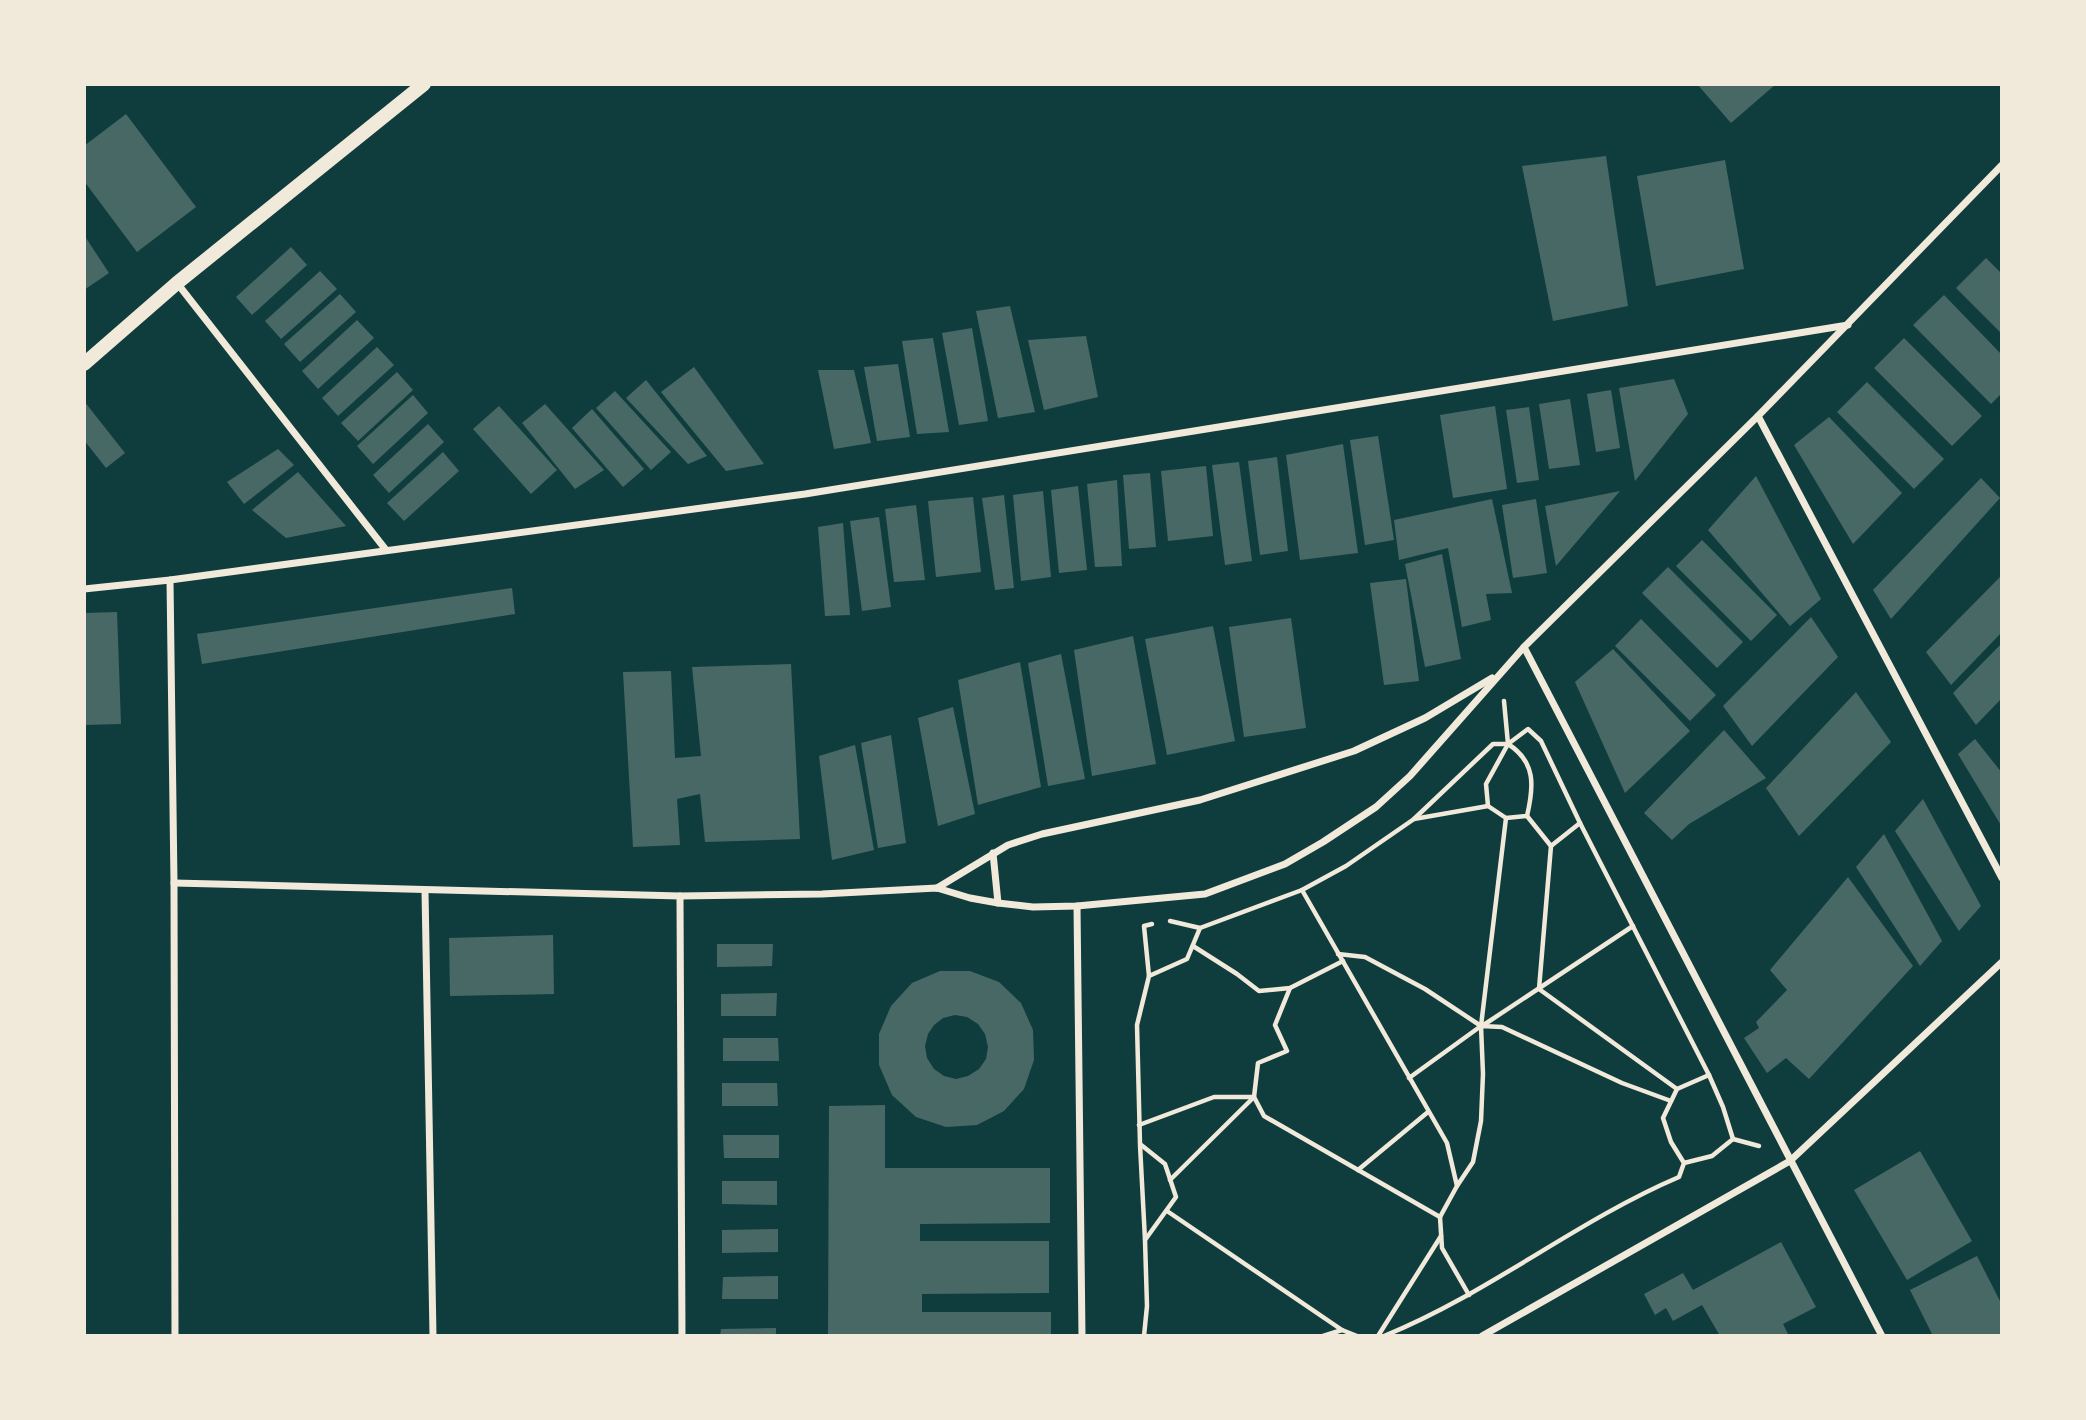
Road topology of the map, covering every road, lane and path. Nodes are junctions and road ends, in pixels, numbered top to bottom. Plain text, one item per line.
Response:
1 (424, 84) edge
2 (2002, 165) edge
3 (177, 283) junction
4 (1849, 325) junction
5 (84, 364) edge
6 (1758, 416) junction
7 (386, 550) junction
8 (170, 580) junction
9 (84, 589) edge
10 (1524, 647) junction
11 (1502, 672) junction
12 (1508, 744) junction
13 (1488, 806) junction
14 (1527, 816) junction
15 (1506, 818) junction
16 (1414, 820) junction
17 (1580, 823) junction
18 (1551, 846) junction
19 (993, 853) junction
20 (2002, 878) edge
21 (174, 883) junction
22 (937, 888) junction
23 (1302, 890) junction
24 (425, 891) junction
25 (680, 896) junction
26 (998, 903) junction
27 (1077, 906) junction
28 (1164, 920) dead end
29 (1154, 923) dead end
30 (1633, 926) junction
31 (1200, 928) junction
32 (1192, 946) junction
33 (1338, 954) junction
34 (1343, 961) junction
35 (2002, 962) edge
36 (1149, 976) junction
37 (1290, 988) junction
38 (1539, 989) junction
39 (1481, 1026) junction
40 (1709, 1075) junction
41 (1409, 1078) junction
42 (1677, 1089) junction
43 (1254, 1097) junction
44 (1671, 1101) junction
45 (1428, 1112) junction
46 (1139, 1125) junction
47 (1140, 1144) junction
48 (1790, 1161) junction
49 (1684, 1163) junction
50 (1358, 1170) junction
51 (1170, 1180) junction
52 (1457, 1186) junction
53 (1167, 1211) junction
54 (1440, 1217) junction
55 (1441, 1236) junction
56 (1145, 1240) junction
57 (1469, 1295) junction
58 (1342, 1330) junction
59 (175, 1336) edge
60 (433, 1336) edge
61 (682, 1336) edge
62 (1082, 1336) edge
63 (1144, 1336) edge
64 (1323, 1336) edge
65 (1357, 1336) edge
66 (1381, 1336) edge
67 (1482, 1336) edge
68 (1881, 1336) edge

1 - 3 main road
2 - 4 street
3 - 5 main road
3 - 7 street
4 - 6 street
4 - 7 street
6 - 10 street
6 - 20 street
7 - 8 street
8 - 9 street
8 - 21 street
10 - 11 street
10 - 48 street
11 - 12 path
11 - 19 street
11 - 27 street
12 - 13 path
12 - 14 path
12 - 16 path
12 - 17 path
13 - 15 path
13 - 16 path
14 - 15 path
14 - 18 path
15 - 39 path
16 - 23 path
17 - 18 path
17 - 30 path
18 - 38 path
19 - 22 street
19 - 26 street
21 - 24 street
21 - 59 street
22 - 25 street
22 - 26 street
23 - 31 path
23 - 33 path
24 - 25 street
24 - 60 street
25 - 61 street
26 - 27 street
27 - 62 street
28 - 31 path
29 - 36 path
30 - 38 path
30 - 40 path
31 - 32 path
32 - 36 path
32 - 37 path
33 - 34 path
33 - 39 path
34 - 37 path
34 - 41 path
35 - 48 street
36 - 46 path
37 - 43 path
38 - 39 path
38 - 42 path
39 - 41 path
39 - 44 path
39 - 52 path
40 - 42 path
40 - 49 path
41 - 45 path
42 - 44 path
43 - 46 path
43 - 50 path
43 - 51 path
44 - 49 path
45 - 50 path
45 - 52 path
46 - 47 path
47 - 51 path
47 - 56 path
48 - 67 street
48 - 68 street
49 - 57 path
50 - 54 path
51 - 53 path
52 - 54 path
53 - 56 path
53 - 58 path
54 - 55 path
55 - 57 path
55 - 66 path
56 - 63 path
57 - 66 path
58 - 64 path
58 - 65 path

